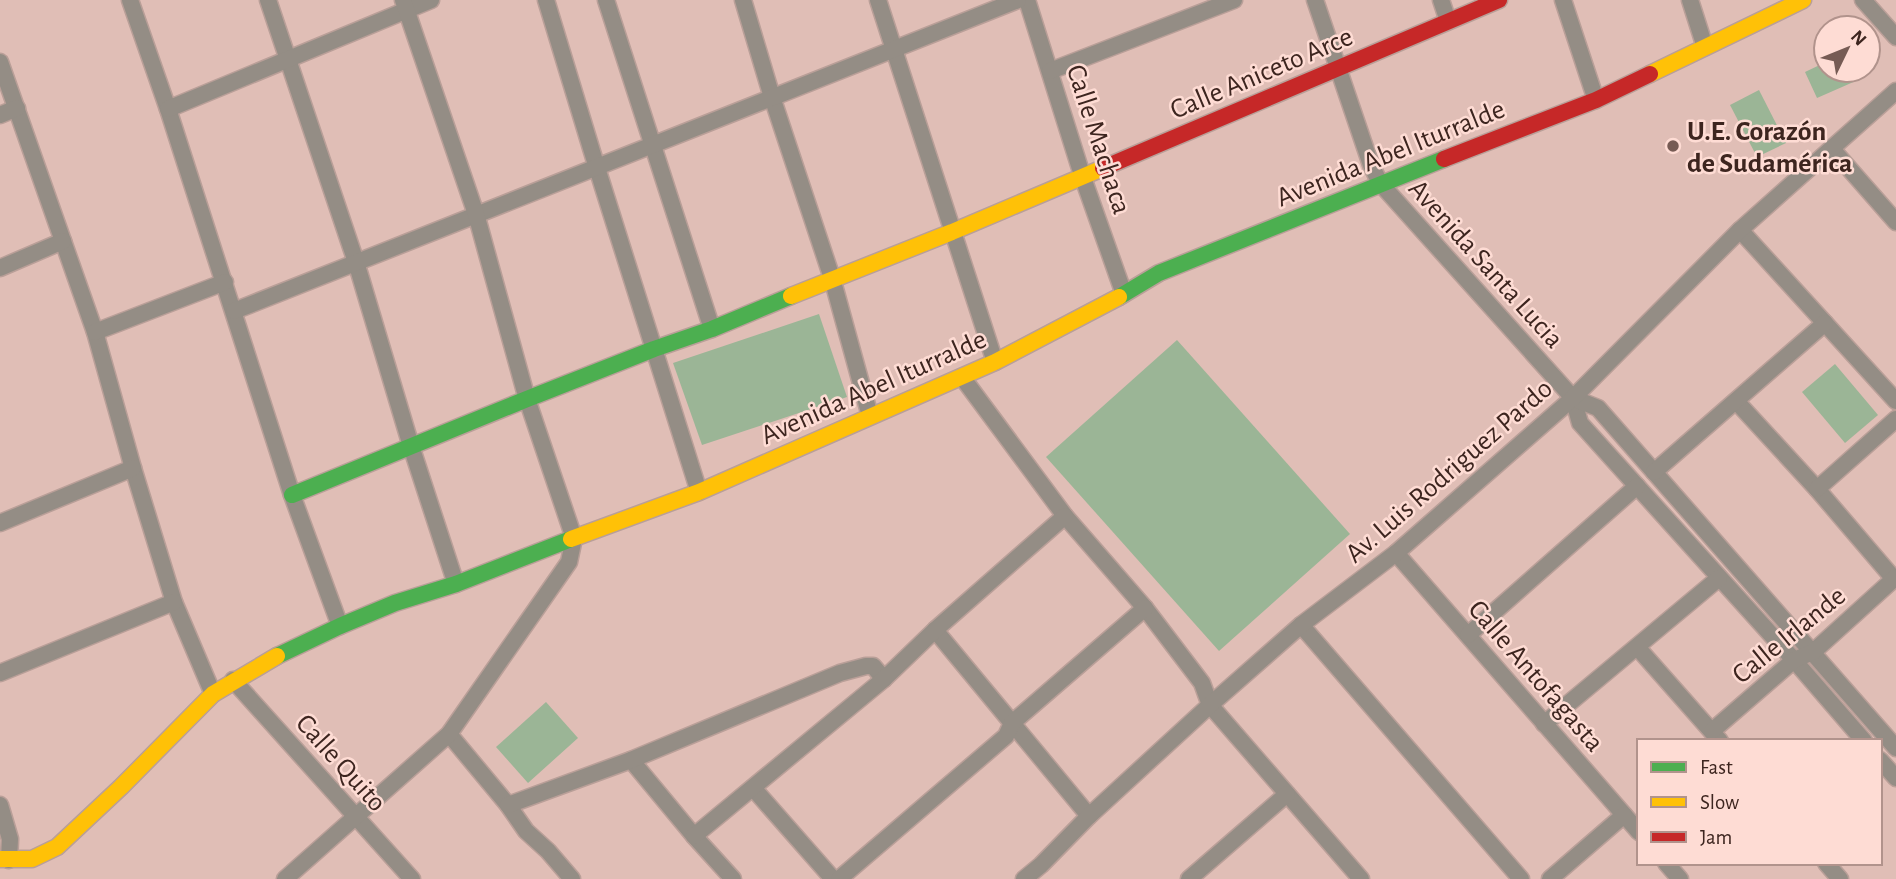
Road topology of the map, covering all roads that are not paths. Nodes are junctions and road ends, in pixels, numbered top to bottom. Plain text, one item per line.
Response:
1 (130, 0) edge
2 (268, 0) edge
3 (430, 0) edge
4 (546, 0) edge
5 (606, 0) edge
6 (743, 0) edge
7 (878, 0) edge
8 (1018, 0) edge
9 (1027, 0) edge
10 (1234, 0) edge
11 (1315, 0) edge
12 (1441, 0) edge
13 (1499, 0) edge
14 (1563, 0) edge
15 (1690, 0) edge
16 (1803, 0) edge
17 (1863, 0) edge
18 (405, 4) edge
19 (1448, 21) junction
20 (1896, 37) edge
21 (1705, 47) junction
22 (893, 48) junction
23 (288, 60) junction
24 (0, 62) edge
25 (1337, 68) junction
26 (1049, 71) junction
27 (1896, 90) edge
28 (772, 97) junction
29 (1596, 100) junction
30 (17, 108) junction
31 (168, 109) junction
32 (0, 115) edge
33 (654, 145) junction
34 (1832, 149) junction
35 (597, 168) junction
36 (1083, 178) junction
37 (1380, 183) junction
38 (476, 214) junction
39 (1896, 222) edge
40 (1740, 230) junction
41 (953, 232) junction
42 (64, 241) junction
43 (356, 262) junction
44 (0, 268) edge
45 (832, 278) junction
46 (225, 282) junction
47 (1124, 294) junction
48 (234, 311) junction
49 (1825, 323) junction
50 (712, 329) junction
51 (95, 332) junction
52 (654, 349) junction
53 (995, 362) junction
54 (961, 377) junction
55 (527, 398) junction
56 (1573, 398) junction
57 (1736, 401) junction
58 (1896, 401) edge
59 (870, 416) junction
60 (1896, 419) edge
61 (411, 446) junction
62 (133, 468) junction
63 (1654, 471) junction
64 (1637, 485) junction
65 (1817, 489) junction
66 (699, 492) junction
67 (292, 495) junction
68 (1065, 516) junction
69 (0, 523) edge
70 (574, 538) junction
71 (1396, 553) junction
72 (1719, 578) junction
73 (1895, 578) edge
74 (456, 584) junction
75 (174, 602) junction
76 (1145, 608) junction
77 (1301, 625) junction
78 (340, 626) junction
79 (935, 631) junction
80 (1468, 635) junction
81 (1637, 647) junction
82 (1813, 652) junction
83 (1794, 660) junction
84 (0, 673) edge
85 (884, 679) junction
86 (233, 680) junction
87 (213, 694) junction
88 (1210, 705) junction
89 (1012, 723) junction
90 (1544, 724) junction
91 (449, 734) junction
92 (1716, 736) edge
93 (1862, 739) edge
94 (1894, 741) edge
95 (631, 760) junction
96 (1882, 762) edge
97 (1896, 778) edge
98 (753, 788) junction
99 (1287, 794) junction
100 (0, 805) edge
101 (508, 805) junction
102 (1624, 815) junction
103 (355, 816) junction
104 (1089, 816) junction
105 (1637, 830) edge
106 (694, 836) junction
107 (5, 860) edge
108 (1668, 865) edge
109 (1828, 865) edge
110 (1040, 872) edge
111 (285, 879) edge
112 (412, 879) edge
113 (572, 879) edge
114 (733, 879) edge
115 (833, 879) edge
116 (839, 879) edge
117 (1024, 879) edge
118 (1189, 879) edge
119 (1361, 879) edge
120 (1521, 879) edge
121 (1550, 879) edge
122 (1680, 879) edge
123 (1840, 879) edge

1 - 31 street
2 - 23 street
3 - 18 street
4 - 35 street
5 - 33 street
6 - 28 street
7 - 22 street
8 - 22 street
9 - 26 street, Calle Machaca
10 - 26 street
11 - 25 street, Avenida Santa Lucia
12 - 19 street
13 - 19 street, Calle Aniceto Arce
14 - 29 street
15 - 21 street
16 - 21 street, Avenida Abel Iturralde
17 - 20 street
18 - 23 street
18 - 38 street
19 - 25 street, Calle Aniceto Arce
21 - 29 street, Avenida Abel Iturralde
22 - 28 street
22 - 41 street
23 - 31 street
23 - 43 street
24 - 30 street
25 - 36 street, Calle Aniceto Arce
25 - 37 street, Avenida Santa Lucia
26 - 36 street, Calle Machaca
27 - 34 street, Av. Luis Rodriguez Pardo
28 - 33 street
28 - 45 street
29 - 37 street, Avenida Abel Iturralde
30 - 32 street
30 - 42 street
31 - 46 street
33 - 35 street
33 - 50 street
34 - 39 street
34 - 40 street, Av. Luis Rodriguez Pardo
35 - 38 street
35 - 52 street
36 - 41 street, Calle Aniceto Arce
36 - 47 street, Calle Machaca
37 - 47 street, Avenida Abel Iturralde
37 - 56 street, Avenida Santa Lucia
38 - 43 street
38 - 55 street
40 - 49 street
40 - 56 street, Av. Luis Rodriguez Pardo
41 - 45 street, Calle Aniceto Arce
41 - 53 street
42 - 44 street
42 - 51 street
43 - 48 street
43 - 61 street
45 - 50 street, Calle Aniceto Arce
45 - 59 street
46 - 48 street
46 - 51 street
47 - 53 street, Avenida Abel Iturralde
48 - 67 street
49 - 57 street
49 - 58 street
50 - 52 street, Calle Aniceto Arce
51 - 62 street
52 - 55 street, Calle Aniceto Arce
52 - 66 street
53 - 54 street, Avenida Abel Iturralde
54 - 59 street, Avenida Abel Iturralde
54 - 68 street
55 - 61 street, Calle Aniceto Arce
55 - 70 street
56 - 63 street, Avenida Santa Lucia
56 - 64 street, Avenida Santa Lucia
56 - 71 street, Av. Luis Rodriguez Pardo
57 - 63 street
57 - 65 street
59 - 66 street, Avenida Abel Iturralde
60 - 65 street
61 - 67 street, Calle Aniceto Arce
61 - 74 street
62 - 69 street
62 - 75 street
63 - 82 street, Avenida Santa Lucia
64 - 72 street, Avenida Santa Lucia
64 - 80 street
65 - 73 street
66 - 70 street, Avenida Abel Iturralde
67 - 78 street
68 - 76 street
68 - 79 street
70 - 74 street, Avenida Abel Iturralde
70 - 91 street
71 - 77 street, Av. Luis Rodriguez Pardo
71 - 80 street, Calle Antofagasta
72 - 81 street
72 - 83 street, Avenida Santa Lucia
73 - 82 street, Calle Irlande
74 - 78 street, Avenida Abel Iturralde
75 - 84 street
75 - 87 street
76 - 88 street
76 - 89 street
77 - 88 street, Av. Luis Rodriguez Pardo
77 - 120 street
78 - 86 street, Avenida Abel Iturralde
79 - 85 street
79 - 89 street
80 - 90 street, Calle Antofagasta
81 - 90 street
81 - 92 street
82 - 83 street, Calle Irlande
82 - 94 street, Avenida Santa Lucia
83 - 92 street, Calle Irlande
83 - 93 street, Avenida Santa Lucia
85 - 95 street
85 - 98 street
86 - 87 street, Avenida Abel Iturralde
86 - 103 street, Calle Quito
87 - 107 street, Avenida Abel Iturralde
88 - 99 street
88 - 104 street, Av. Luis Rodriguez Pardo
89 - 104 street
89 - 116 street
90 - 102 street, Calle Antofagasta
91 - 101 street
91 - 103 street
95 - 101 street
95 - 106 street
96 - 97 street
98 - 106 street
98 - 115 street
99 - 118 street
99 - 119 street
100 - 107 street
101 - 113 street
102 - 105 street, Calle Antofagasta
102 - 121 street
103 - 111 street
103 - 112 street, Calle Quito
104 - 110 street, Av. Luis Rodriguez Pardo
106 - 114 street
108 - 122 street
109 - 123 street
110 - 117 street, Av. Luis Rodriguez Pardo

